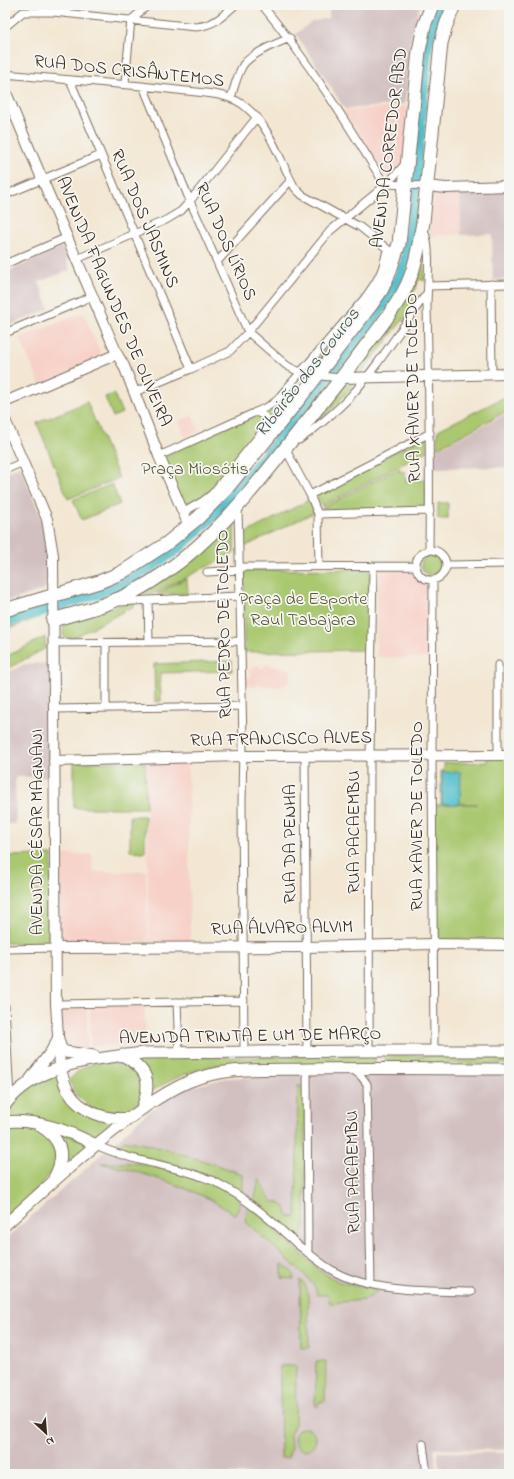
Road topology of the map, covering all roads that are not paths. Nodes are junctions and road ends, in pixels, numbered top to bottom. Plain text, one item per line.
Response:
1 (61, 5) edge
2 (148, 5) edge
3 (235, 5) edge
4 (262, 5) edge
5 (432, 5) edge
6 (454, 5) edge
7 (52, 12) junction
8 (131, 20) junction
9 (5, 27) edge
10 (290, 38) junction
11 (5, 74) edge
12 (70, 80) junction
13 (125, 83) junction
14 (143, 86) junction
15 (5, 90) edge
16 (231, 98) junction
17 (257, 117) junction
18 (101, 155) junction
19 (408, 160) junction
20 (42, 180) junction
21 (291, 180) junction
22 (386, 185) junction
23 (407, 185) junction
24 (424, 186) junction
25 (509, 186) edge
26 (5, 195) edge
27 (190, 201) junction
28 (344, 220) junction
29 (422, 226) junction
30 (134, 234) junction
31 (68, 238) junction
32 (391, 252) junction
33 (77, 259) junction
34 (217, 262) junction
35 (5, 264) edge
36 (490, 284) junction
37 (509, 284) edge
38 (427, 289) junction
39 (93, 296) junction
40 (368, 302) junction
41 (248, 332) junction
42 (5, 333) edge
43 (117, 354) junction
44 (191, 369) junction
45 (492, 374) junction
46 (509, 374) edge
47 (299, 375) junction
48 (429, 375) junction
49 (321, 376) junction
50 (340, 378) junction
51 (366, 378) junction
52 (135, 392) junction
53 (299, 399) junction
54 (5, 402) edge
55 (255, 412) junction
56 (5, 420) edge
57 (272, 428) junction
58 (430, 433) junction
59 (299, 440) dead end
60 (285, 448) junction
61 (159, 456) junction
62 (23, 462) junction
63 (5, 470) edge
64 (310, 495) junction
65 (238, 507) junction
66 (430, 511) junction
67 (184, 512) junction
68 (318, 514) junction
69 (189, 526) junction
70 (429, 550) junction
71 (509, 564) edge
72 (447, 565) junction
73 (319, 566) junction
74 (373, 566) junction
75 (416, 566) junction
76 (240, 569) junction
77 (207, 572) dead end
78 (433, 580) junction
79 (240, 596) junction
80 (54, 598) junction
81 (148, 600) junction
82 (109, 603) junction
83 (5, 610) edge
84 (53, 617) junction
85 (240, 641) junction
86 (149, 642) junction
87 (53, 643) junction
88 (106, 644) junction
89 (498, 664) dead end
90 (242, 706) junction
91 (106, 708) junction
92 (54, 710) junction
93 (370, 755) junction
94 (498, 755) junction
95 (509, 755) edge
96 (242, 756) junction
97 (305, 756) junction
98 (432, 756) junction
99 (54, 761) junction
100 (369, 944) junction
101 (433, 944) junction
102 (509, 945) edge
103 (307, 946) junction
104 (243, 947) junction
105 (56, 948) junction
106 (5, 949) edge
107 (244, 1001) junction
108 (177, 1002) junction
109 (56, 1004) junction
110 (5, 1006) edge
111 (58, 1039) junction
112 (434, 1050) junction
113 (307, 1051) junction
114 (369, 1051) junction
115 (509, 1051) edge
116 (179, 1052) junction
117 (244, 1052) junction
118 (122, 1055) junction
119 (106, 1057) junction
120 (88, 1061) junction
121 (60, 1067) junction
122 (351, 1068) junction
123 (307, 1069) junction
124 (509, 1069) edge
125 (26, 1084) junction
126 (65, 1084) junction
127 (7, 1102) edge
128 (142, 1108) junction
129 (130, 1118) junction
130 (5, 1122) edge
131 (37, 1124) junction
132 (96, 1145) junction
133 (51, 1184) junction
134 (5, 1225) edge
135 (308, 1253) junction
136 (370, 1284) junction
137 (471, 1292) dead end
138 (424, 1444) dead end
139 (427, 1474) edge

1 - 7 street
2 - 8 street
3 - 8 street
4 - 10 street
5 - 19 highway, AVENIDA CORREDOR ABD
6 - 24 highway, AVENIDA CORREDOR ABD
7 - 8 street
7 - 9 street
8 - 13 street
10 - 16 street
10 - 22 street
11 - 12 street, RUA DOS CRISÂNTEMOS
12 - 13 street, RUA DOS CRISÂNTEMOS
12 - 18 street, RUA DOS JASMINS
13 - 14 street, RUA DOS CRISÂNTEMOS
14 - 16 street, RUA DOS CRISÂNTEMOS
14 - 27 street, RUA DOS LÍRIOS
15 - 20 street, AVENIDA FAGUNDES DE OLIVEIRA
16 - 17 street, RUA DOS CRISÂNTEMOS
17 - 21 street, RUA DOS CRISÂNTEMOS
17 - 27 street
18 - 20 street
18 - 30 street, RUA DOS JASMINS
19 - 22 street
19 - 23 highway, AVENIDA CORREDOR ABD
20 - 26 street
20 - 31 street, AVENIDA FAGUNDES DE OLIVEIRA
21 - 28 street, RUA DOS CRISÂNTEMOS
21 - 34 street
22 - 23 street
22 - 28 street
23 - 24 street
23 - 32 highway, AVENIDA CORREDOR ABD
24 - 25 street
24 - 29 highway, AVENIDA CORREDOR ABD
27 - 30 street
27 - 34 street, RUA DOS LÍRIOS
28 - 32 street, RUA DOS CRISÂNTEMOS
28 - 41 street
29 - 38 street, RUA XAVIER DE TOLEDO
29 - 50 highway, AVENIDA CORREDOR ABD
30 - 33 street
30 - 44 street, RUA DOS JASMINS
31 - 33 street, AVENIDA FAGUNDES DE OLIVEIRA
31 - 35 street
32 - 40 highway, AVENIDA CORREDOR ABD
33 - 39 street, AVENIDA FAGUNDES DE OLIVEIRA
34 - 41 street, RUA DOS LÍRIOS
36 - 37 street
36 - 38 street
36 - 45 street
38 - 48 street, RUA XAVIER DE TOLEDO
38 - 51 street
39 - 42 street
39 - 43 street, AVENIDA FAGUNDES DE OLIVEIRA
40 - 47 street
40 - 49 highway, AVENIDA CORREDOR ABD
41 - 44 street
41 - 47 street, RUA DOS LÍRIOS
43 - 52 street, AVENIDA FAGUNDES DE OLIVEIRA
43 - 54 street
44 - 52 street
45 - 46 street
45 - 48 street
47 - 49 street, RUA DOS LÍRIOS
47 - 53 street
47 - 55 street
48 - 51 street
48 - 58 street, RUA XAVIER DE TOLEDO
49 - 50 street, RUA DOS LÍRIOS
49 - 53 highway, AVENIDA CORREDOR ABD
50 - 51 street
50 - 60 highway, AVENIDA CORREDOR ABD
51 - 59 street
52 - 61 street, AVENIDA FAGUNDES DE OLIVEIRA
53 - 57 highway, AVENIDA CORREDOR ABD
55 - 57 street
55 - 61 street
56 - 62 street, AVENIDA CÉSAR MAGNANI
57 - 67 street
57 - 69 highway, AVENIDA CORREDOR ABD
58 - 64 street
58 - 66 street, RUA XAVIER DE TOLEDO
60 - 64 street
60 - 65 highway, AVENIDA CORREDOR ABD
61 - 67 street, AVENIDA FAGUNDES DE OLIVEIRA
62 - 63 street
62 - 80 street, AVENIDA CÉSAR MAGNANI
64 - 68 street
65 - 76 street, RUA PEDRO DE TOLEDO
65 - 82 highway, AVENIDA CORREDOR ABD
66 - 68 street
66 - 70 street, RUA XAVIER DE TOLEDO
67 - 69 street, AVENIDA FAGUNDES DE OLIVEIRA
68 - 73 street
69 - 80 highway, AVENIDA CORREDOR ABD
70 - 72 street
70 - 75 street
71 - 72 street
72 - 78 street
73 - 74 street
73 - 76 street
74 - 75 street
74 - 93 street, RUA PACAEMBU
75 - 78 street
76 - 77 street
76 - 79 street, RUA PEDRO DE TOLEDO
78 - 98 street, RUA XAVIER DE TOLEDO
79 - 81 street
79 - 85 street, RUA PEDRO DE TOLEDO
80 - 83 highway, AVENIDA CORREDOR ABD
80 - 84 street, AVENIDA CÉSAR MAGNANI
81 - 82 street
81 - 86 street
82 - 84 highway, AVENIDA CORREDOR ABD
84 - 87 street, AVENIDA CÉSAR MAGNANI
85 - 86 street
85 - 90 street, RUA PEDRO DE TOLEDO
86 - 88 street
87 - 88 street
87 - 92 street, AVENIDA CÉSAR MAGNANI
88 - 91 street
89 - 94 street
90 - 91 street
90 - 96 street, RUA PEDRO DE TOLEDO
91 - 92 street
92 - 99 street, AVENIDA CÉSAR MAGNANI
93 - 97 street, RUA FRANCISCO ALVES
93 - 98 street, RUA FRANCISCO ALVES
93 - 100 street, RUA PACAEMBU
94 - 95 street, RUA FRANCISCO ALVES
94 - 98 street, RUA FRANCISCO ALVES
96 - 97 street, RUA FRANCISCO ALVES
96 - 99 street, RUA FRANCISCO ALVES
96 - 104 street, RUA PEDRO DE TOLEDO
97 - 103 street, RUA DA PENHA
98 - 101 street, RUA XAVIER DE TOLEDO
99 - 105 street, AVENIDA CÉSAR MAGNANI
100 - 101 street, RUA ÁLVARO ALVIM
100 - 103 street, RUA ÁLVARO ALVIM
100 - 114 street, RUA PACAEMBU
101 - 102 street, RUA ÁLVARO ALVIM
101 - 112 street, RUA XAVIER DE TOLEDO
103 - 104 street, RUA ÁLVARO ALVIM
103 - 113 street, RUA DA PENHA
104 - 105 street, RUA ÁLVARO ALVIM
104 - 107 street, RUA PEDRO DE TOLEDO
105 - 106 street
105 - 109 street, AVENIDA CÉSAR MAGNANI
107 - 108 street
107 - 117 street, RUA PEDRO DE TOLEDO
108 - 109 street
108 - 116 street
109 - 111 street, AVENIDA CÉSAR MAGNANI
110 - 127 street
111 - 119 main road
111 - 121 street, AVENIDA CÉSAR MAGNANI
111 - 125 main road
112 - 114 main road, AVENIDA TRINTA E UM DE MARÇO
112 - 115 main road, AVENIDA TRINTA E UM DE MARÇO
113 - 114 main road, AVENIDA TRINTA E UM DE MARÇO
113 - 117 main road, AVENIDA TRINTA E UM DE MARÇO
116 - 117 main road, AVENIDA TRINTA E UM DE MARÇO
116 - 118 main road, AVENIDA TRINTA E UM DE MARÇO
118 - 119 main road, AVENIDA TRINTA E UM DE MARÇO
118 - 128 main road
119 - 120 main road, AVENIDA TRINTA E UM DE MARÇO
120 - 121 main road, AVENIDA TRINTA E UM DE MARÇO
120 - 126 main road
121 - 125 main road, AVENIDA TRINTA E UM DE MARÇO
121 - 126 main road
122 - 123 main road, AVENIDA TRINTA E UM DE MARÇO
122 - 124 main road, AVENIDA TRINTA E UM DE MARÇO
122 - 136 street, RUA PACAEMBU
123 - 128 main road, AVENIDA TRINTA E UM DE MARÇO
123 - 135 street
125 - 127 main road, AVENIDA TRINTA E UM DE MARÇO
126 - 129 main road
128 - 129 main road, AVENIDA TRINTA E UM DE MARÇO
129 - 132 main road, AVENIDA TRINTA E UM DE MARÇO
130 - 131 main road
131 - 132 main road
131 - 133 main road
132 - 133 main road, AVENIDA TRINTA E UM DE MARÇO
132 - 135 street
133 - 134 main road, AVENIDA TRINTA E UM DE MARÇO
135 - 136 street
136 - 137 street
138 - 139 street

